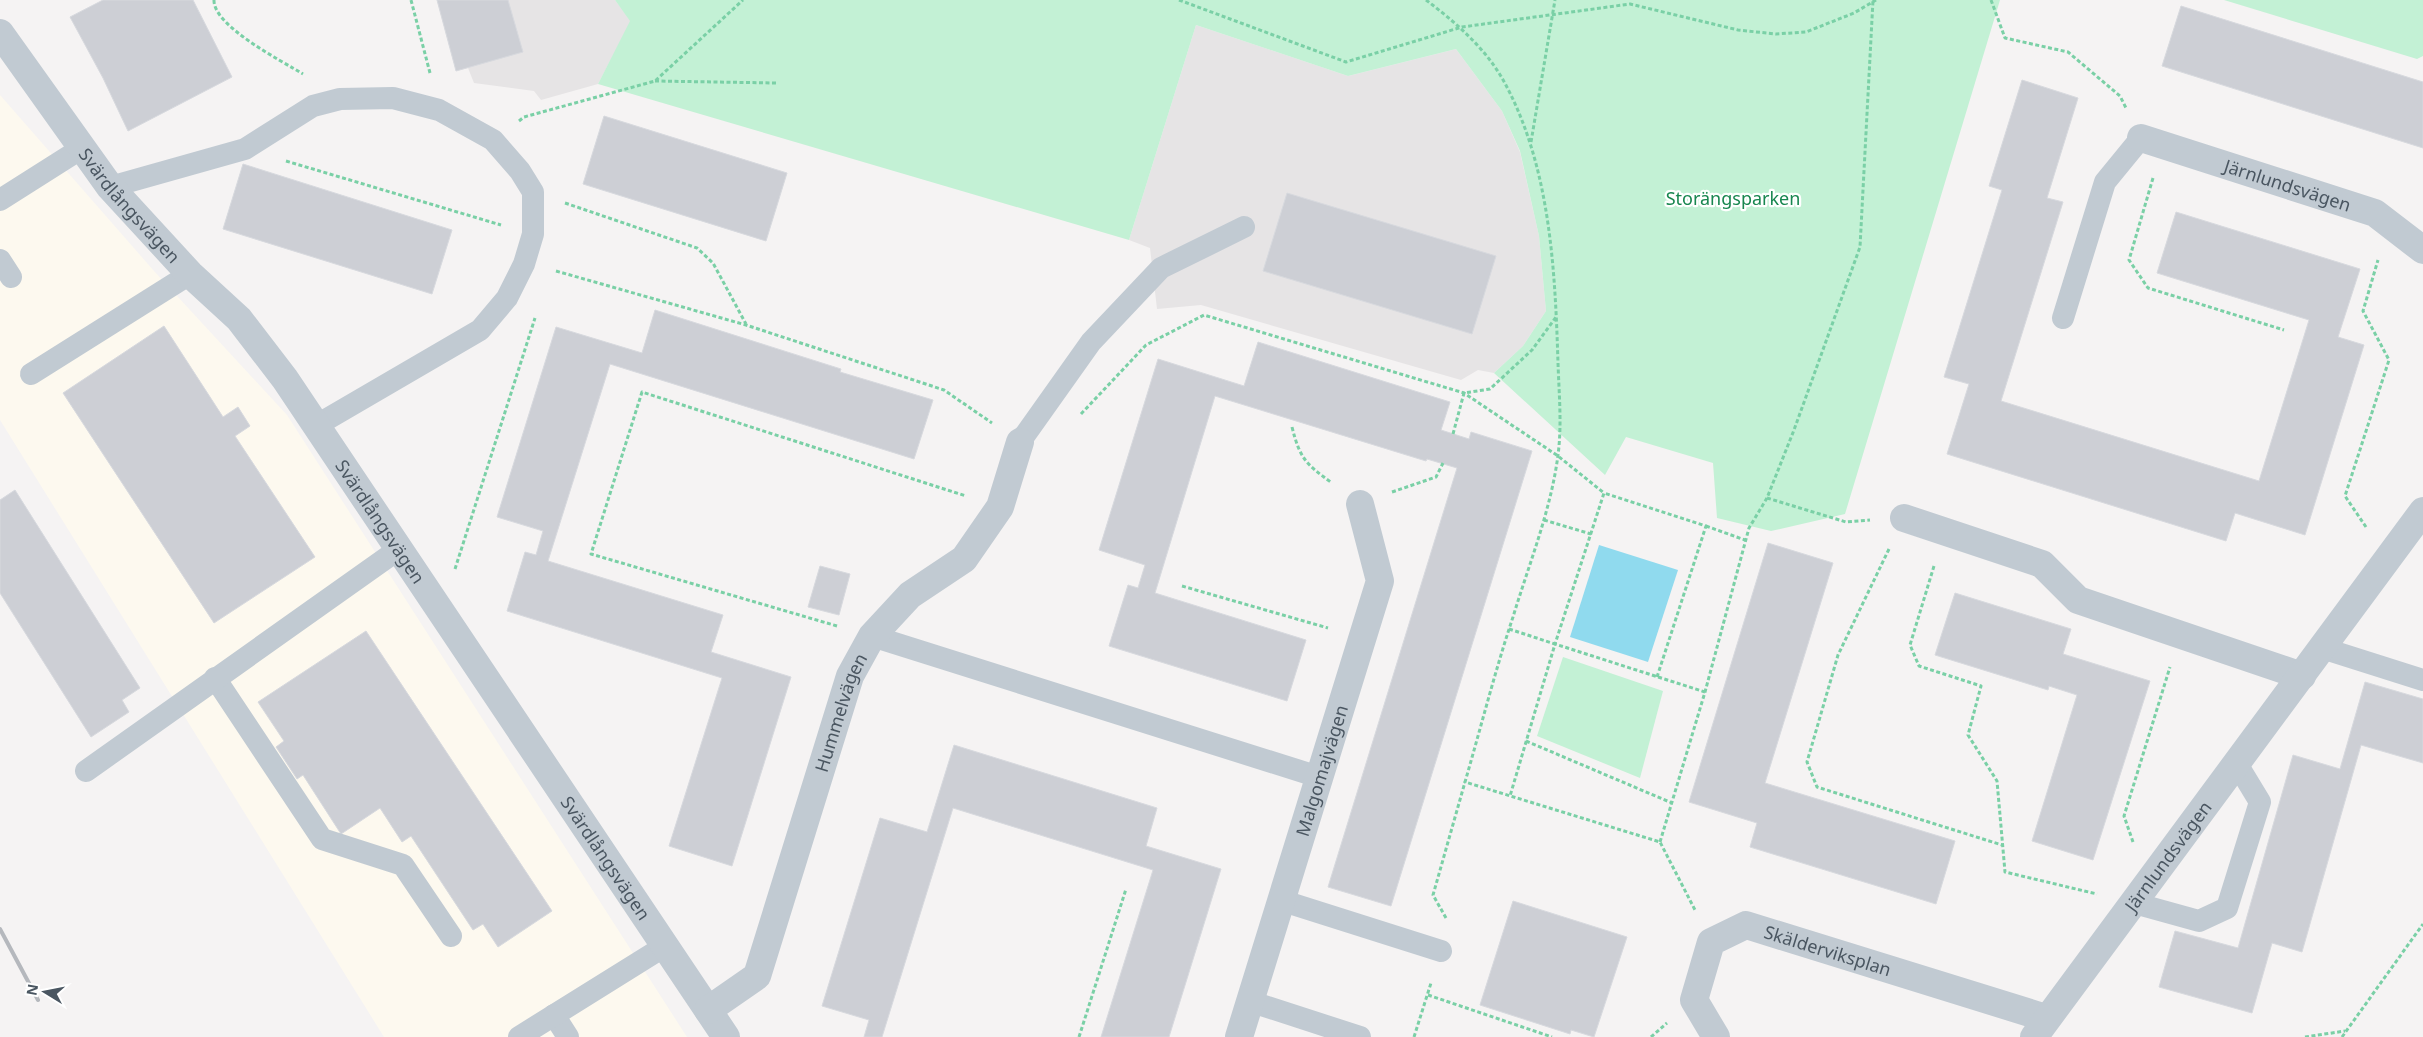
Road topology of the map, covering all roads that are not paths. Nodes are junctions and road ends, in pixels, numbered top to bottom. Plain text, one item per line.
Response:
1 (0, 33) edge
2 (2152, 141) joint
3 (82, 148) junction
4 (110, 187) junction
5 (0, 200) edge
6 (1244, 227) dead end
7 (2423, 250) edge
8 (190, 274) junction
9 (2063, 318) dead end
10 (31, 374) dead end
11 (317, 425) junction
12 (1020, 442) joint
13 (1360, 504) road end
14 (2423, 511) edge
15 (1904, 518) road end
16 (399, 549) junction
17 (872, 636) junction
18 (2322, 648) junction
19 (2302, 676) junction
20 (214, 678) junction
21 (2423, 680) edge
22 (2237, 764) junction
23 (86, 771) dead end
24 (1319, 777) junction
25 (2141, 893) junction
26 (1280, 900) junction
27 (451, 936) dead end
28 (665, 946) junction
29 (1442, 951) road end
30 (1249, 1001) junction
31 (708, 1010) junction
32 (554, 1015) junction
33 (2040, 1028) edge
34 (519, 1037) edge
35 (568, 1037) edge
36 (726, 1037) edge
37 (1239, 1037) edge
38 (1360, 1037) edge
39 (1716, 1037) edge

1 - 3 street, Svärdlångsvägen
2 - 7 street, Järnlundsvägen
2 - 9 lane
3 - 4 street, Svärdlångsvägen
3 - 5 lane
4 - 8 street, Svärdlångsvägen
4 - 11 lane
6 - 12 lane
8 - 10 lane
8 - 11 street, Svärdlångsvägen
11 - 16 street, Svärdlångsvägen
12 - 17 street, Hummelvägen
13 - 24 street, Malgomajvägen
14 - 18 street, Järnlundsvägen
15 - 19 street
16 - 20 lane
16 - 28 street, Svärdlångsvägen
17 - 24 lane
17 - 31 street, Hummelvägen
18 - 19 street, Järnlundsvägen
18 - 21 lane
19 - 22 street, Järnlundsvägen
20 - 23 lane
20 - 27 lane
22 - 25 street, Järnlundsvägen
22 - 25 lane
24 - 26 street, Malgomajvägen
25 - 33 street, Järnlundsvägen
26 - 29 lane
26 - 30 street, Malgomajvägen
28 - 31 street, Svärdlångsvägen
28 - 32 lane
30 - 37 street, Malgomajvägen
30 - 38 lane
31 - 36 street, Svärdlångsvägen
32 - 34 lane
32 - 35 lane
33 - 39 street, Skälderviksplan

